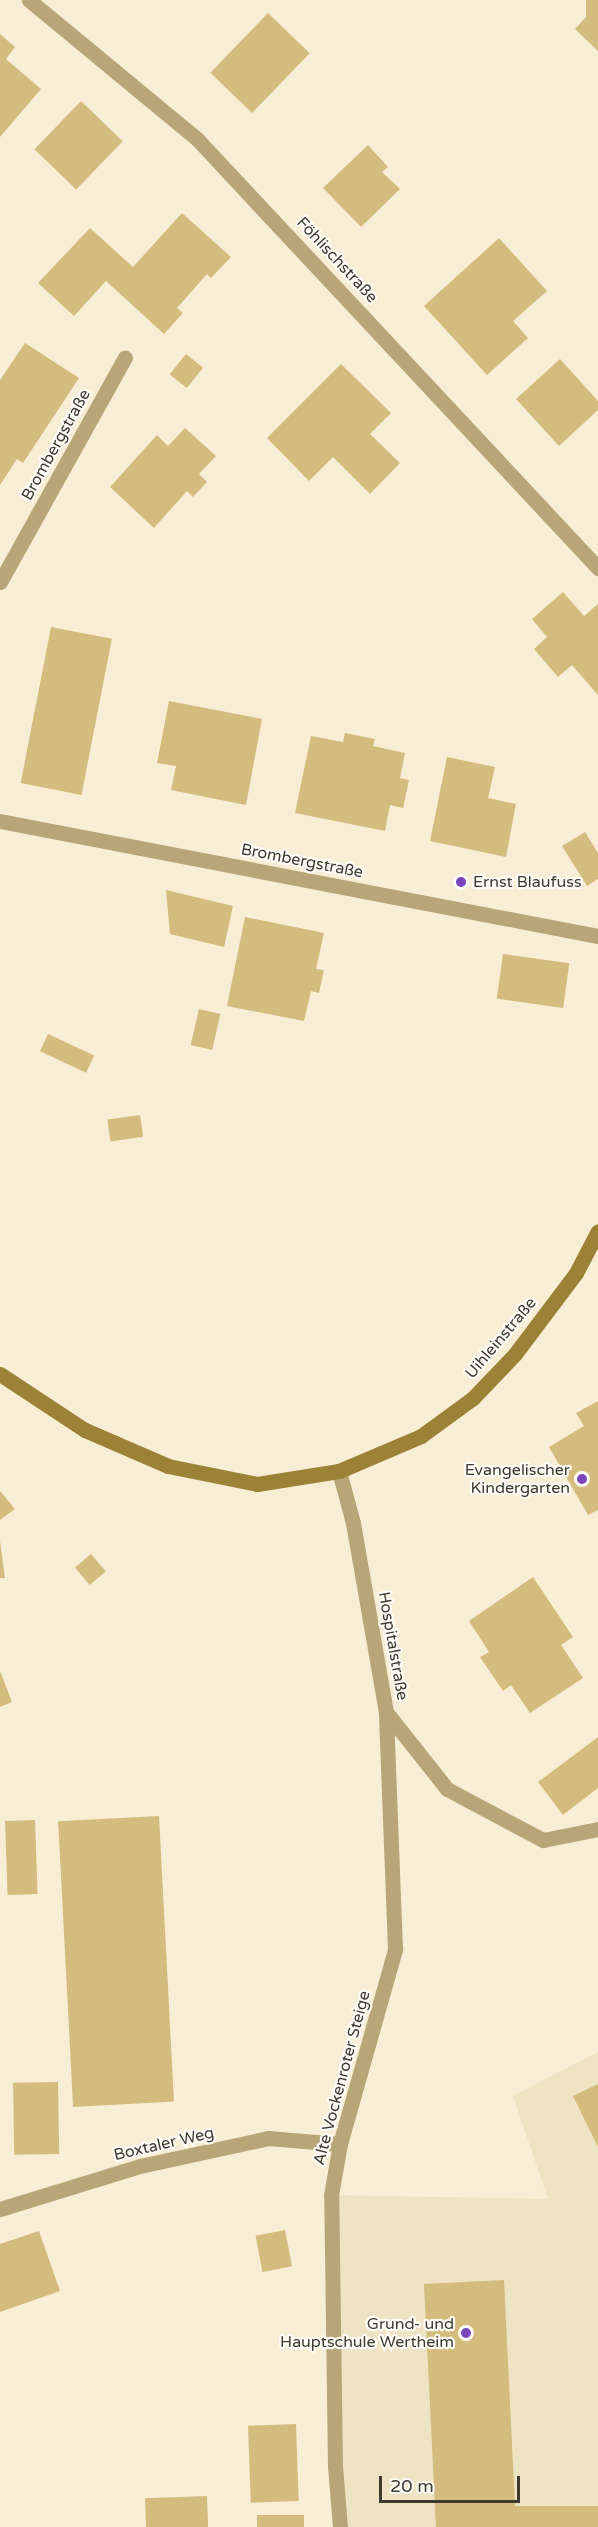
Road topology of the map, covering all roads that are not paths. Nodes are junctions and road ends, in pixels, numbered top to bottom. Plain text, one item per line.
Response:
1 (29, 0) edge
2 (125, 357) dead end
3 (598, 568) edge
4 (0, 582) edge
5 (0, 821) edge
6 (598, 936) edge
7 (598, 1231) edge
8 (0, 1374) edge
9 (339, 1471) junction
10 (386, 1712) junction
11 (598, 1829) edge
12 (340, 2144) junction
13 (0, 2209) edge
14 (340, 2527) edge

1 - 3 street, Föhlischstraße
2 - 4 street, Brombergstraße
5 - 6 street, Brombergstraße
7 - 9 main road, Uihleinstraße
8 - 9 main road, Uihleinstraße
9 - 10 street, Hospitalstraße
10 - 11 street, Hospitalstraße
10 - 12 street, Alte Vockenroter Steige
12 - 13 street, Boxtaler Weg
12 - 14 street, Alte Vockenroter Steige

